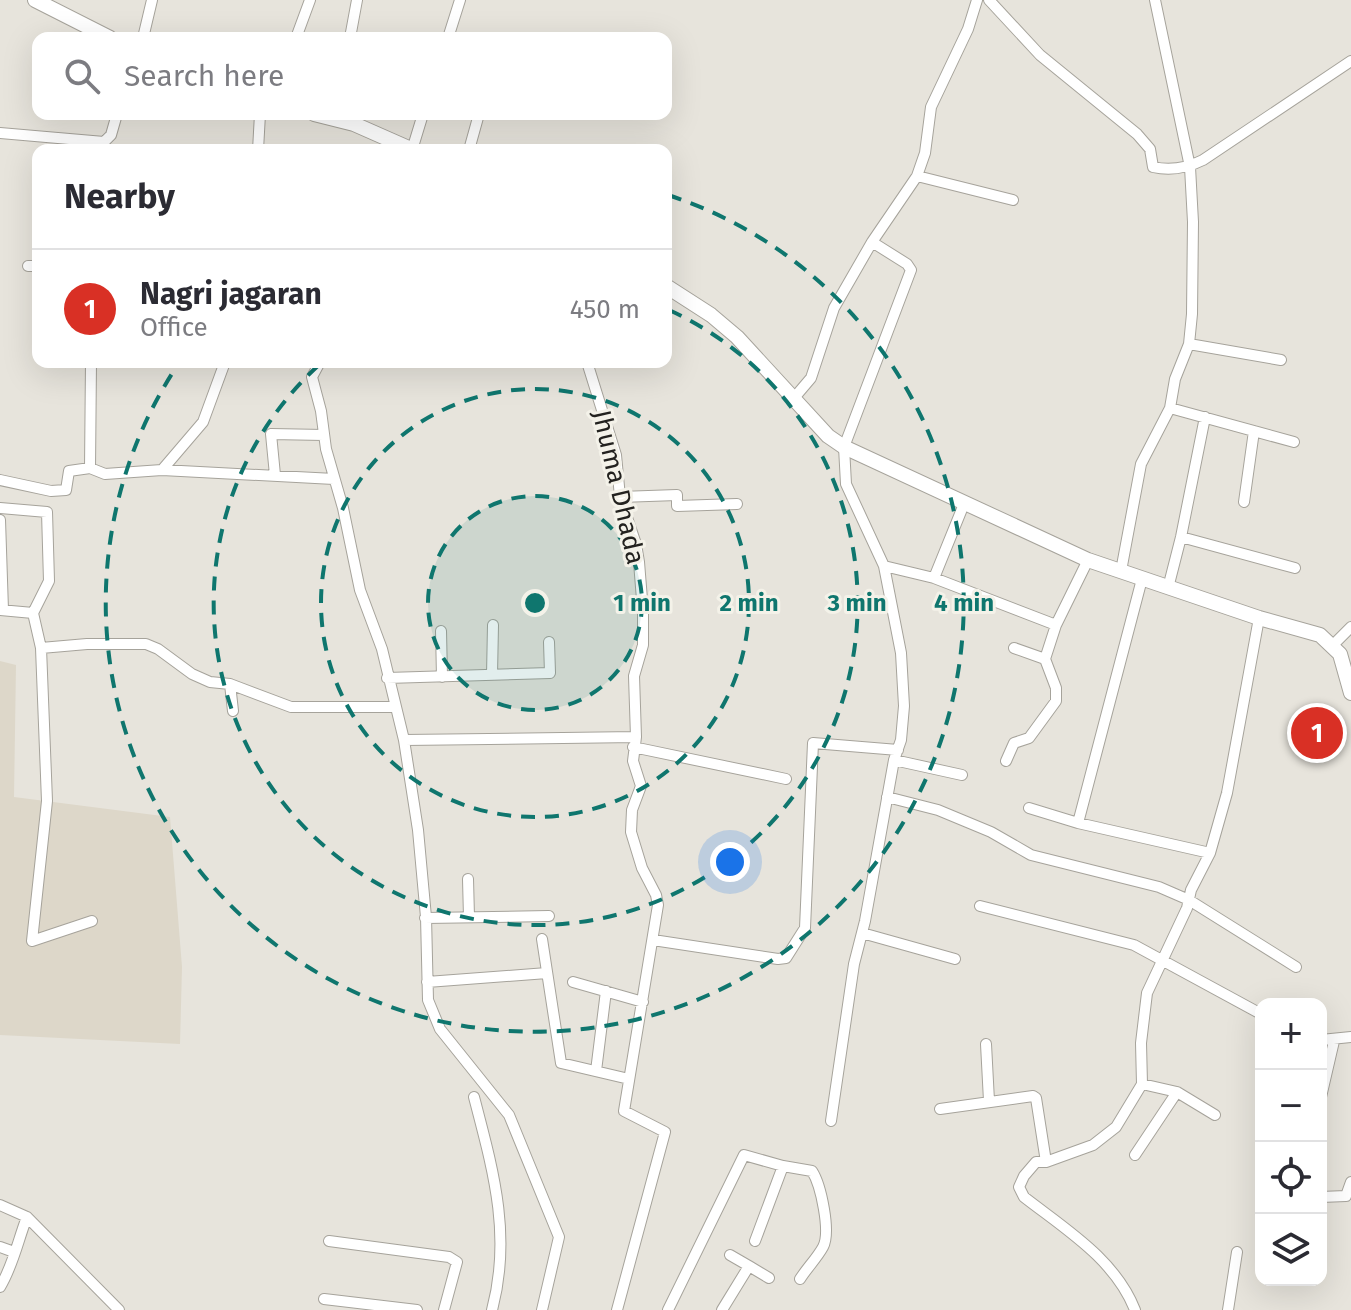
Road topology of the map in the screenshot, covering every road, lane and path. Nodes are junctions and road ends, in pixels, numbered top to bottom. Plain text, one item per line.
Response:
1 (35, 0) edge
2 (152, 0) edge
3 (310, 0) edge
4 (357, 0) edge
5 (460, 0) edge
6 (977, 0) edge
7 (989, 0) edge
8 (1155, 0) edge
9 (98, 32) edge
10 (144, 32) edge
11 (298, 32) edge
12 (351, 32) edge
13 (450, 32) edge
14 (1351, 61) edge
15 (115, 120) edge
16 (260, 120) edge
17 (345, 120) edge
18 (420, 120) edge
19 (477, 120) edge
20 (0, 133) edge
21 (88, 144) edge
22 (105, 144) edge
23 (258, 144) edge
24 (396, 144) edge
25 (409, 144) edge
26 (471, 144) edge
27 (1190, 167) junction
28 (917, 176) junction
29 (1013, 200) dead end
30 (872, 242) junction
31 (672, 290) edge
32 (1189, 344) junction
33 (1281, 360) dead end
34 (91, 368) edge
35 (223, 368) edge
36 (317, 368) edge
37 (589, 368) edge
38 (794, 398) junction
39 (1170, 408) junction
40 (1205, 417) junction
41 (1254, 431) junction
42 (324, 435) junction
43 (1294, 442) dead end
44 (844, 447) junction
45 (90, 468) junction
46 (162, 470) junction
47 (275, 475) junction
48 (334, 479) junction
49 (0, 480) edge
50 (620, 497) junction
51 (1244, 502) dead end
52 (737, 504) dead end
53 (964, 504) junction
54 (0, 508) edge
55 (0, 520) edge
56 (1181, 537) junction
57 (1088, 560) junction
58 (884, 566) junction
59 (1295, 568) dead end
60 (1121, 571) junction
61 (934, 578) junction
62 (1142, 579) junction
63 (1168, 588) junction
64 (2, 610) edge
65 (33, 613) junction
66 (1259, 618) junction
67 (493, 625) dead end
68 (1056, 625) junction
69 (1351, 627) edge
70 (441, 631) dead end
71 (549, 642) dead end
72 (1333, 645) junction
73 (41, 648) junction
74 (1014, 648) dead end
75 (1045, 659) junction
76 (492, 675) junction
77 (442, 677) junction
78 (387, 678) junction
79 (230, 684) junction
80 (1351, 693) edge
81 (394, 707) junction
82 (233, 711) dead end
83 (404, 740) junction
84 (634, 742) junction
85 (896, 755) junction
86 (1006, 761) dead end
87 (962, 775) dead end
88 (786, 779) dead end
89 (887, 797) junction
90 (1029, 808) dead end
91 (1078, 823) junction
92 (1210, 853) junction
93 (468, 879) dead end
94 (1189, 900) junction
95 (980, 906) dead end
96 (549, 916) dead end
97 (469, 917) junction
98 (425, 918) junction
99 (92, 921) dead end
100 (862, 933) junction
101 (542, 939) dead end
102 (653, 940) junction
103 (955, 959) dead end
104 (1162, 961) junction
105 (1296, 967) dead end
106 (547, 973) junction
107 (427, 982) junction
108 (573, 982) dead end
109 (606, 991) junction
110 (643, 1002) junction
111 (1255, 1011) edge
112 (1351, 1037) edge
113 (1327, 1040) edge
114 (1334, 1041) junction
115 (986, 1044) dead end
116 (596, 1071) junction
117 (1327, 1071) edge
118 (629, 1079) junction
119 (1142, 1084) junction
120 (1177, 1092) junction
121 (474, 1097) dead end
122 (989, 1101) junction
123 (940, 1109) dead end
124 (1215, 1115) dead end
125 (831, 1121) dead end
126 (1135, 1155) dead end
127 (1046, 1162) junction
128 (783, 1166) junction
129 (1351, 1182) edge
130 (1327, 1197) edge
131 (0, 1205) edge
132 (27, 1217) junction
133 (329, 1241) dead end
134 (755, 1241) dead end
135 (0, 1247) edge
136 (14, 1252) junction
137 (1237, 1252) dead end
138 (730, 1255) dead end
139 (749, 1266) junction
140 (769, 1278) dead end
141 (800, 1279) dead end
142 (0, 1287) edge
143 (324, 1299) dead end
144 (119, 1310) edge
145 (417, 1310) edge
146 (444, 1310) edge
147 (492, 1310) edge
148 (542, 1310) edge
149 (617, 1310) edge
150 (668, 1310) edge
151 (722, 1310) edge
152 (1135, 1310) edge
153 (1228, 1310) edge

1 - 9 street
2 - 10 street
3 - 11 street
4 - 12 street
5 - 13 street
6 - 28 street
7 - 27 street
8 - 27 street
14 - 27 street
15 - 22 street
16 - 23 street
17 - 24 street
18 - 25 street
19 - 26 street
20 - 21 street
27 - 32 street
28 - 29 street
28 - 30 street
30 - 38 street
30 - 44 street
31 - 38 street
32 - 33 street
32 - 39 street
34 - 45 street
35 - 46 street
36 - 42 street
37 - 50 street, Jhuma Dhada
38 - 44 street
39 - 40 street
39 - 60 street
40 - 41 street
40 - 56 street
41 - 43 street
41 - 51 street
42 - 47 street
42 - 48 street
44 - 53 street
44 - 58 street
45 - 46 street
45 - 49 street
46 - 47 street
47 - 48 street
48 - 78 street
50 - 52 street
50 - 84 street, Jhuma Dhada
53 - 57 street
53 - 61 street
54 - 65 street
55 - 64 street
56 - 59 street
56 - 63 street
57 - 60 street
57 - 68 street
58 - 61 street
58 - 85 street
60 - 62 street
61 - 68 street
62 - 63 street
62 - 91 street
63 - 66 street
64 - 65 street
65 - 73 street
66 - 72 street
66 - 92 street
67 - 76 street
68 - 75 street
69 - 72 street
70 - 77 street
71 - 76 street
72 - 80 street
73 - 79 street
73 - 99 street
74 - 75 street
75 - 86 street
76 - 77 street
77 - 78 street
78 - 81 street
79 - 81 street
79 - 82 street
81 - 83 street
83 - 84 street
83 - 98 street
84 - 88 street
84 - 102 street, Jhuma Dhada
85 - 87 street
85 - 89 street
85 - 102 street
89 - 94 street
89 - 100 street
90 - 91 street
91 - 92 street
92 - 94 street
93 - 97 street
94 - 104 street
94 - 105 street
95 - 104 street
96 - 97 street
97 - 98 street
98 - 107 street
100 - 103 street
100 - 125 street
101 - 106 street
102 - 110 street, Jhuma Dhada
104 - 111 street
104 - 119 street
106 - 107 street
106 - 116 street
107 - 148 street
108 - 109 street
109 - 110 street
109 - 116 street
110 - 118 street, Jhuma Dhada
112 - 114 street
113 - 114 street
114 - 117 street
115 - 122 street
116 - 118 street
118 - 149 street, Jhuma Dhada
119 - 120 street
119 - 127 street
120 - 124 street
120 - 126 street
121 - 147 street
122 - 123 street
122 - 127 street
127 - 152 street
128 - 134 street
128 - 141 street
128 - 150 street
129 - 130 street
131 - 132 street
132 - 136 street
132 - 144 street
133 - 146 street
135 - 136 street
136 - 142 street
137 - 153 street
138 - 139 street
139 - 140 street
139 - 151 street
143 - 145 street

